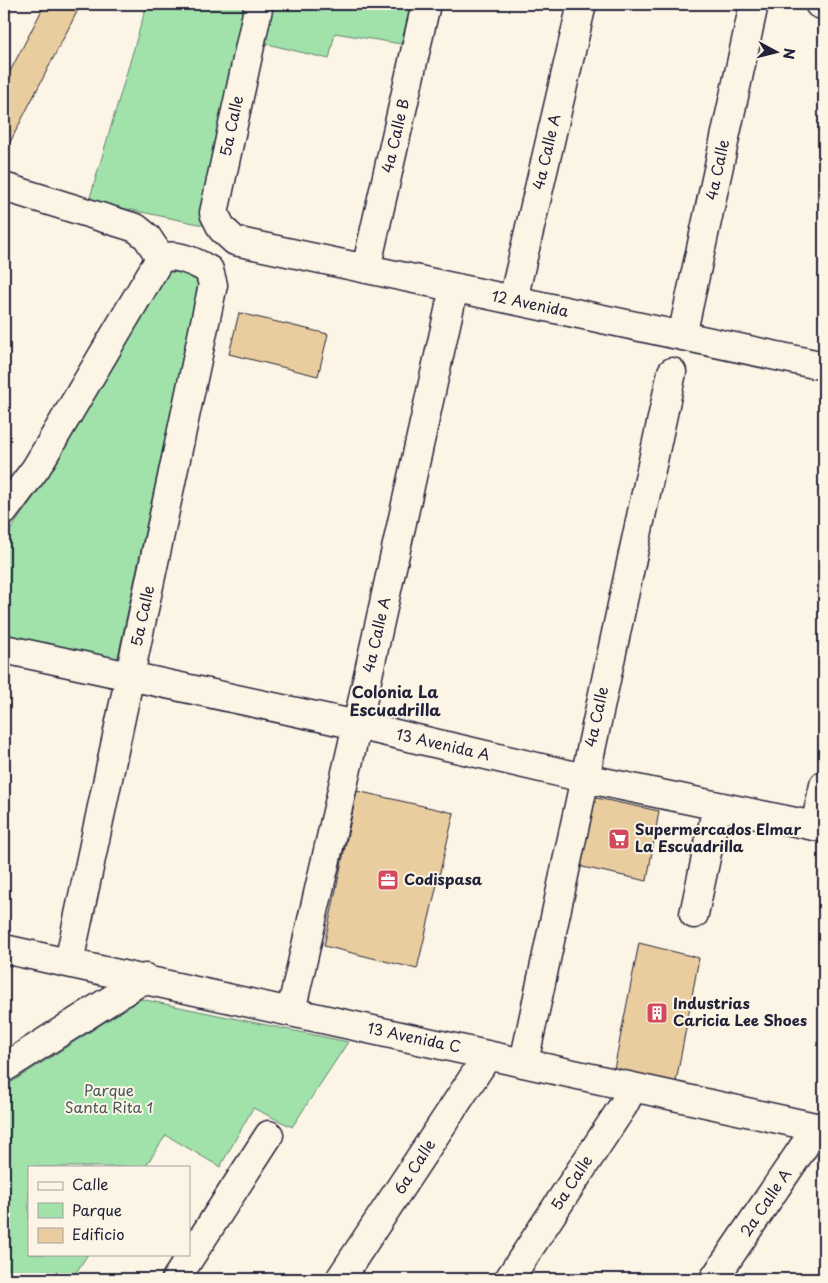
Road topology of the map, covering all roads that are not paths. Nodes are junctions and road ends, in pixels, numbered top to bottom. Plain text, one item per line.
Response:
1 (259, 4) edge
2 (426, 4) edge
3 (582, 4) edge
4 (754, 4) edge
5 (819, 4) edge
6 (824, 5) edge
7 (4, 187) edge
8 (235, 241) joint
9 (161, 258) junction
10 (366, 269) junction
11 (454, 288) junction
12 (513, 300) junction
13 (682, 336) junction
14 (824, 366) edge
15 (672, 372) dead end
16 (4, 511) edge
17 (4, 649) edge
18 (130, 678) junction
19 (357, 725) junction
20 (584, 778) junction
21 (824, 785) edge
22 (717, 806) junction
23 (819, 827) edge
24 (694, 914) dead end
25 (4, 948) edge
26 (69, 962) junction
27 (145, 978) junction
28 (290, 1011) junction
29 (488, 1055) junction
30 (524, 1062) junction
31 (4, 1068) edge
32 (633, 1087) junction
33 (821, 1128) edge
34 (269, 1135) dead end
35 (176, 1279) edge
36 (340, 1279) edge
37 (509, 1279) edge
38 (714, 1279) edge

1 - 8 street, 5a Calle
2 - 10 street, 4a Calle B
3 - 12 street, 4a Calle A
4 - 13 street, 4a Calle
5 - 6 street
7 - 9 street
8 - 10 street, 12 Avenida
9 - 16 street
9 - 18 street, 5a Calle
10 - 11 street, 12 Avenida
11 - 12 street, 12 Avenida
11 - 19 street, 4a Calle A
12 - 13 street, 12 Avenida
13 - 14 street, 12 Avenida
15 - 20 street, 4a Calle
17 - 18 street, 13 Avenida A
18 - 19 street, 13 Avenida A
18 - 26 street, 5a Calle
19 - 20 street, 13 Avenida A
19 - 28 street, 4a Calle A
20 - 22 street, 13 Avenida A
20 - 30 street, 4a Calle
21 - 23 street
22 - 23 street, 13 Avenida A
22 - 24 street
25 - 26 street, 13 Avenida C
26 - 27 street, 13 Avenida C
27 - 28 street, 13 Avenida C
27 - 31 street
28 - 29 street, 13 Avenida C
29 - 30 street, 13 Avenida C
29 - 36 street, 6a Calle
30 - 32 street, 13 Avenida C
32 - 33 street, 13 Avenida C
32 - 37 street, 5a Calle
33 - 38 street, 2a Calle A
34 - 35 street

